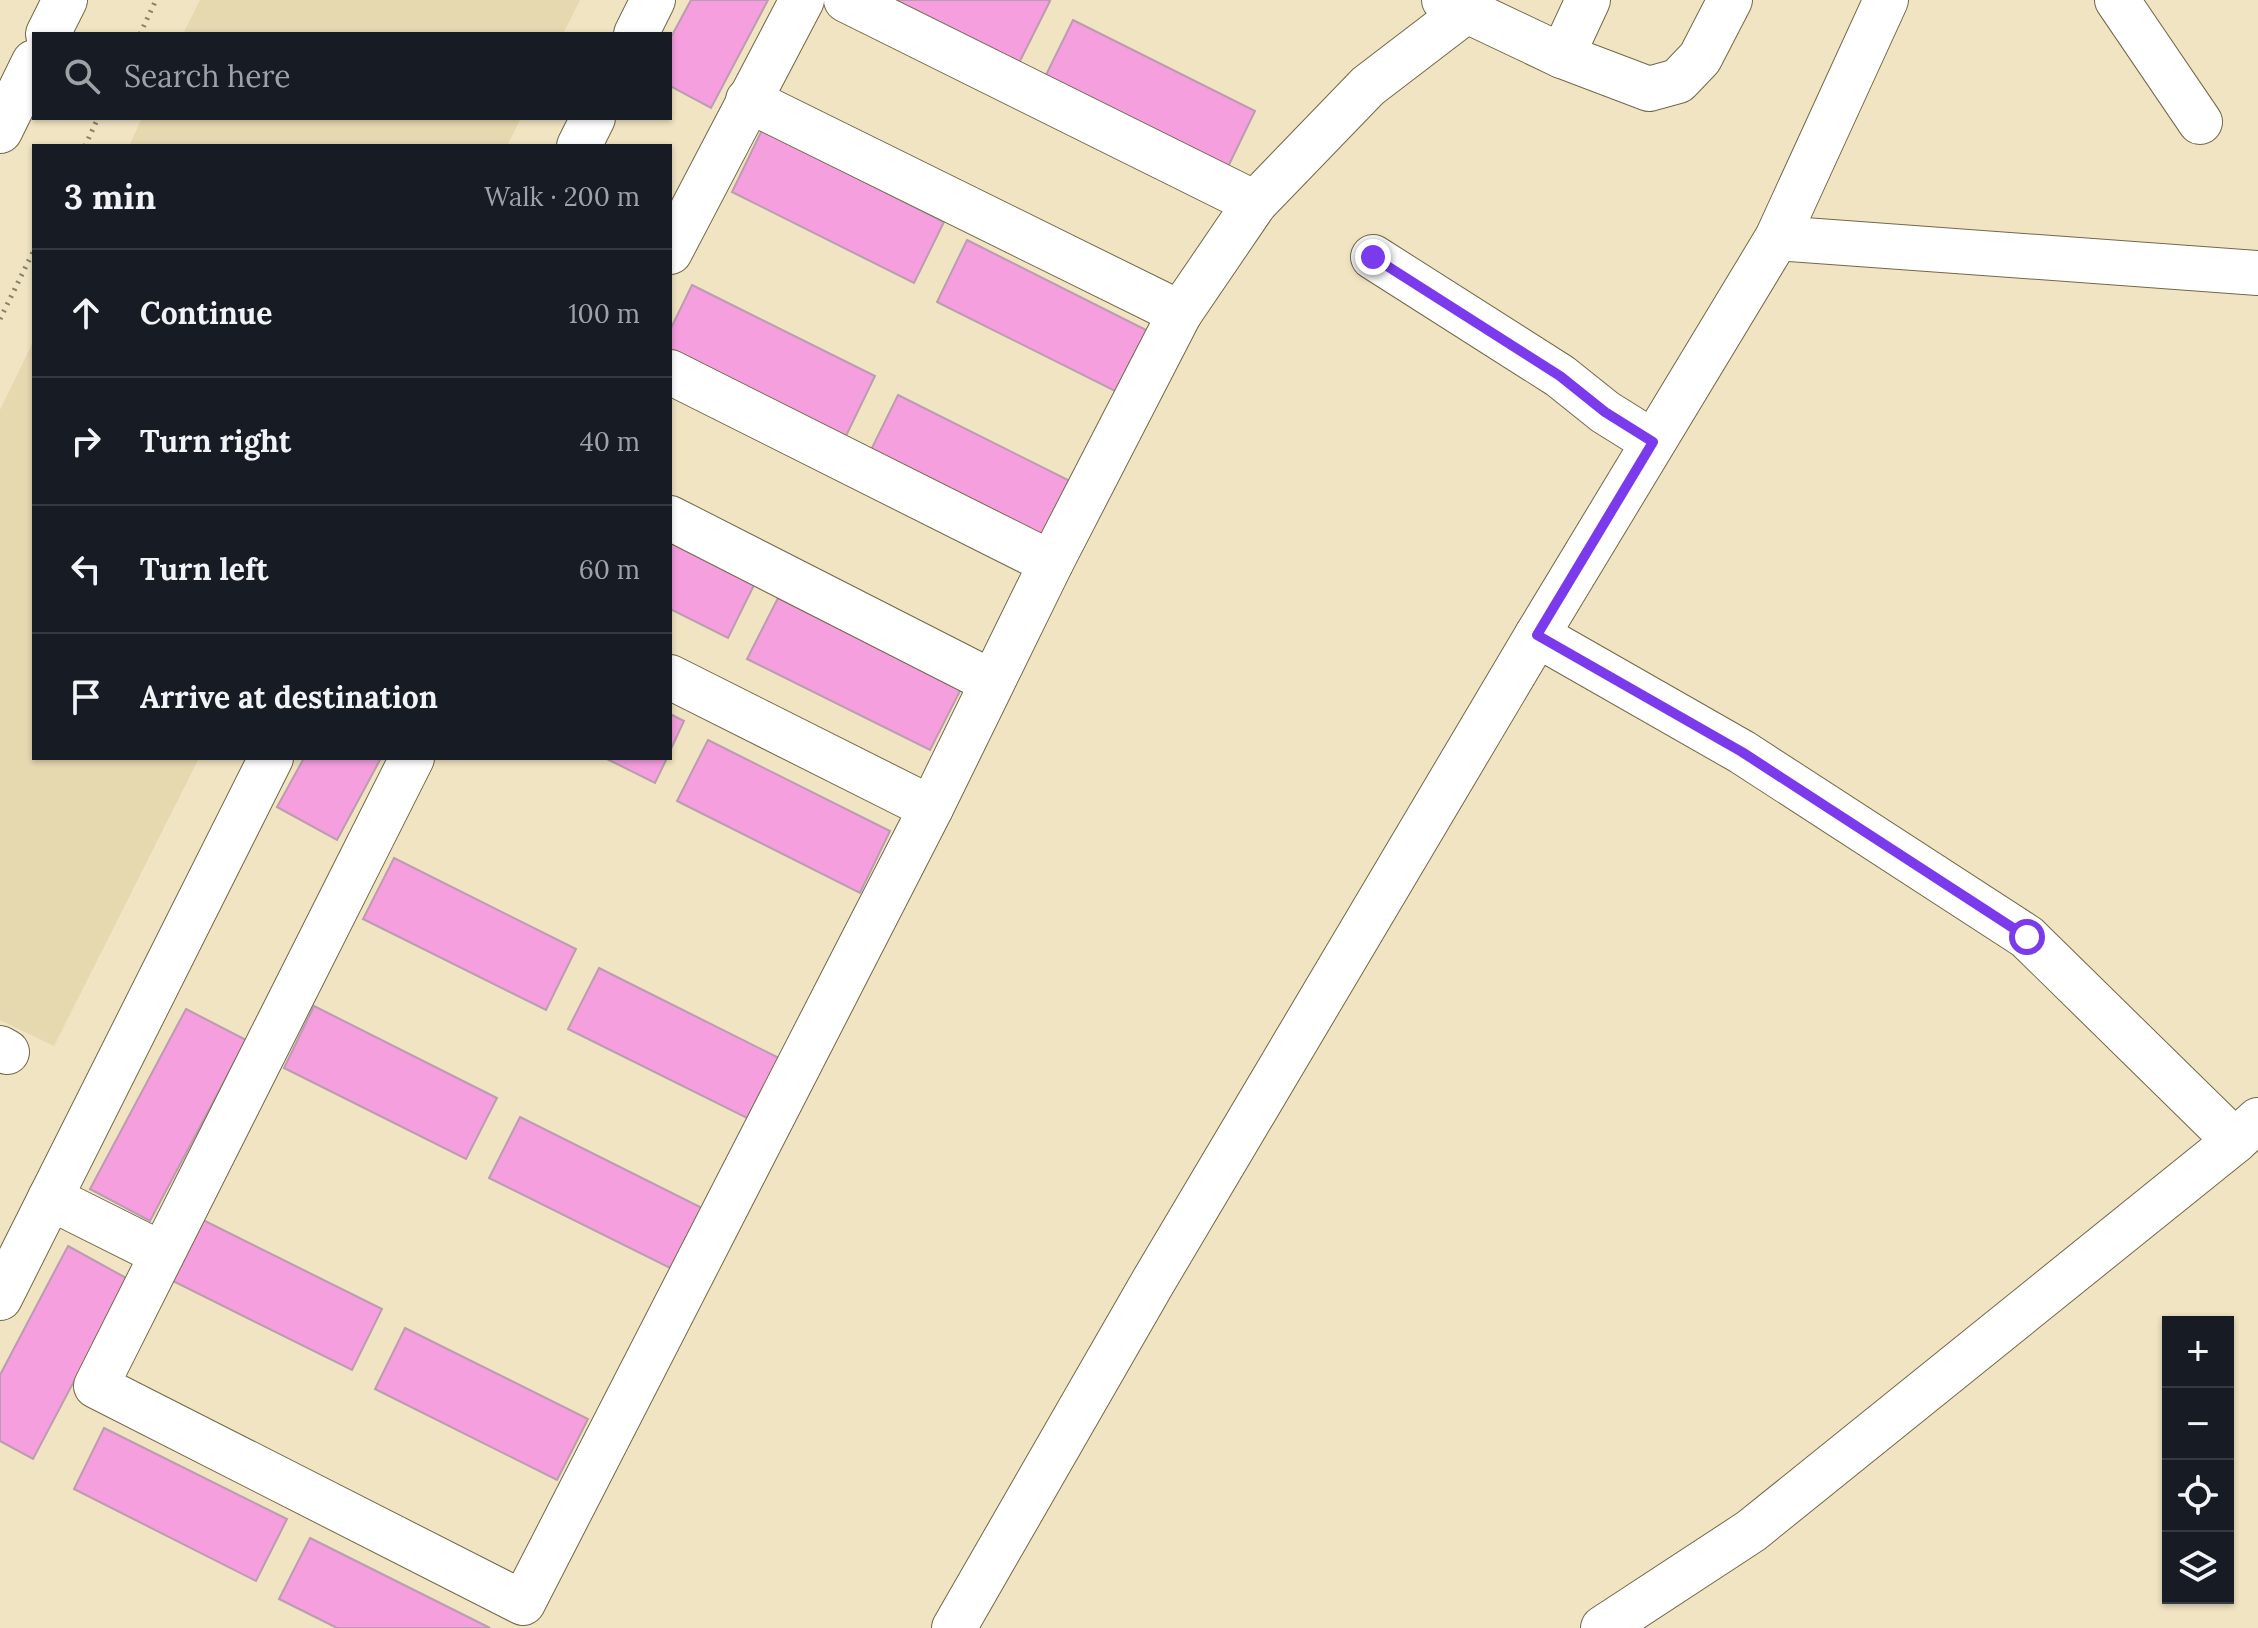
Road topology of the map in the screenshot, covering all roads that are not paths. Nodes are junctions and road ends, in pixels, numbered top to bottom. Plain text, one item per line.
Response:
1 (65, 0) edge
2 (653, 0) edge
3 (802, 0) edge
4 (846, 0) edge
5 (1588, 0) edge
6 (1730, 0) edge
7 (1886, 0) edge
8 (2117, 0) edge
9 (1455, 6) edge
10 (49, 32) edge
11 (637, 32) edge
12 (1562, 56) junction
13 (32, 66) edge
14 (748, 100) junction
15 (592, 120) edge
16 (2200, 122) dead end
17 (0, 131) edge
18 (580, 144) edge
19 (1255, 203) junction
20 (1777, 238) junction
21 (672, 248) edge
22 (1373, 257) dead end
23 (2258, 273) edge
24 (1180, 313) junction
25 (672, 373) edge
26 (1653, 442) junction
27 (672, 519) edge
28 (1051, 563) junction
29 (1537, 635) junction
30 (672, 678) edge
31 (992, 682) junction
32 (270, 760) edge
33 (411, 760) edge
34 (931, 808) junction
35 (2246, 1131) edge
36 (50, 1198) junction
37 (162, 1254) junction
38 (0, 1298) edge
39 (954, 1628) edge
40 (1603, 1628) edge

1 - 10 street
2 - 11 street
3 - 14 street
4 - 19 street
5 - 12 street
6 - 12 street
7 - 20 street
8 - 16 street
9 - 12 street
9 - 19 street
13 - 17 street
14 - 21 street
14 - 24 street
15 - 18 street
19 - 24 street
20 - 23 street
20 - 26 street
22 - 26 street
24 - 28 street
25 - 28 street
26 - 29 street
27 - 31 street
28 - 31 street
29 - 35 street
29 - 39 street
30 - 34 street
31 - 34 street
32 - 36 street
33 - 37 street
34 - 37 street
35 - 40 street
36 - 37 street
36 - 38 street

